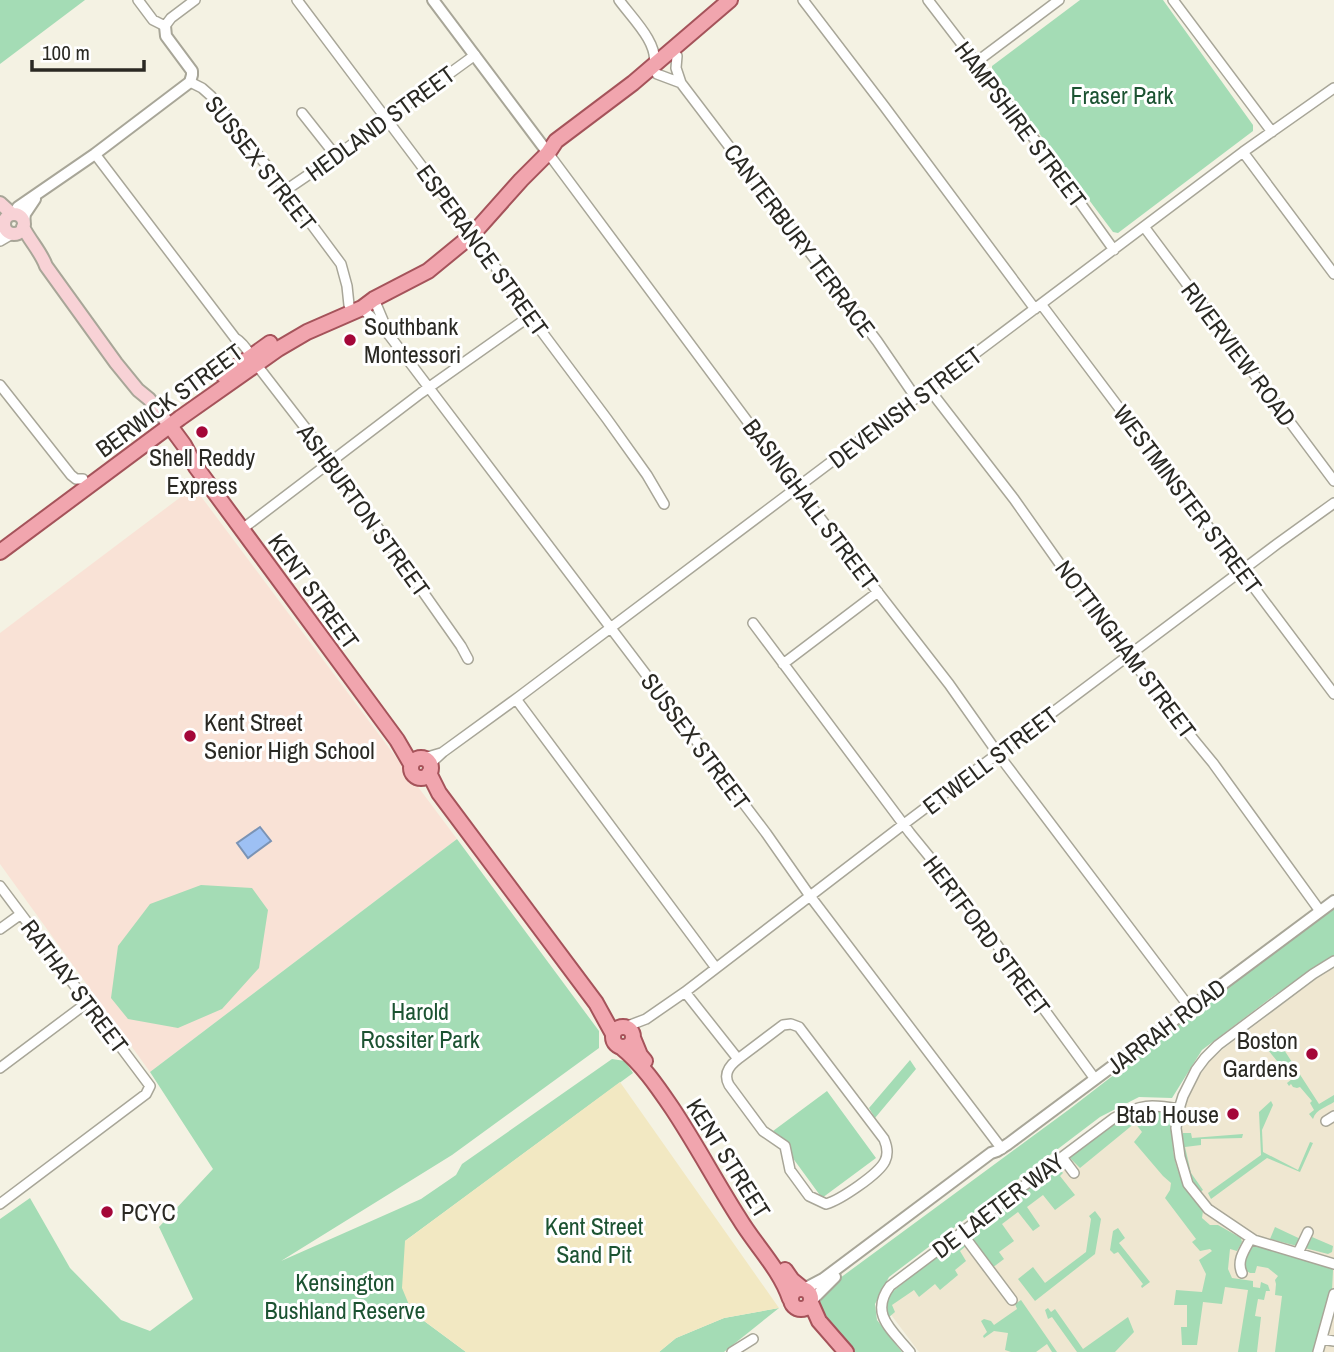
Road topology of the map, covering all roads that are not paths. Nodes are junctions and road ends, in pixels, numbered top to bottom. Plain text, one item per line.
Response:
1 (138, 0) edge
2 (195, 0) edge
3 (297, 0) edge
4 (433, 0) edge
5 (618, 0) edge
6 (730, 0) edge
7 (743, 0) edge
8 (803, 0) edge
9 (928, 0) edge
10 (1173, 0) edge
11 (1054, 2) edge
12 (165, 26) junction
13 (650, 42) junction
14 (674, 53) junction
15 (475, 55) junction
16 (975, 63) junction
17 (655, 70) junction
18 (190, 82) junction
19 (681, 83) junction
20 (1334, 88) edge
21 (302, 113) dead end
22 (386, 120) junction
23 (1272, 132) junction
24 (1244, 152) junction
25 (548, 153) junction
26 (95, 154) junction
27 (336, 156) junction
28 (286, 190) junction
29 (0, 203) edge
30 (11, 224) edge
31 (1145, 228) junction
32 (472, 235) junction
33 (0, 241) edge
34 (1114, 250) junction
35 (1334, 274) edge
36 (362, 304) junction
37 (1038, 307) junction
38 (530, 316) junction
39 (389, 335) junction
40 (251, 360) junction
41 (0, 385) edge
42 (429, 387) junction
43 (929, 389) junction
44 (916, 398) junction
45 (164, 426) junction
46 (331, 461) junction
47 (83, 479) junction
48 (1334, 481) edge
49 (797, 488) junction
50 (1334, 503) edge
51 (664, 504) dead end
52 (241, 530) junction
53 (0, 542) edge
54 (0, 552) edge
55 (1242, 571) junction
56 (878, 592) junction
57 (753, 623) dead end
58 (610, 628) junction
59 (1129, 656) junction
60 (468, 659) dead end
61 (783, 664) junction
62 (1334, 694) edge
63 (516, 699) junction
64 (999, 754) junction
65 (423, 766) junction
66 (904, 824) junction
67 (0, 886) edge
68 (810, 896) junction
69 (1334, 901) edge
70 (1320, 911) junction
71 (21, 914) junction
72 (0, 929) edge
73 (1334, 961) edge
74 (716, 968) junction
75 (685, 992) junction
76 (88, 1002) junction
77 (1190, 1008) junction
78 (625, 1035) junction
79 (738, 1059) junction
80 (0, 1068) edge
81 (1095, 1079) junction
82 (1179, 1109) junction
83 (999, 1150) junction
84 (1062, 1157) junction
85 (1074, 1173) dead end
86 (0, 1204) edge
87 (1308, 1231) dead end
88 (961, 1232) junction
89 (1251, 1238) junction
90 (1298, 1253) junction
91 (1333, 1261) edge
92 (1242, 1273) dead end
93 (1334, 1294) edge
94 (803, 1298) junction
95 (1012, 1300) dead end
96 (1327, 1334) edge
97 (753, 1339) dead end
98 (1334, 1341) edge
99 (732, 1352) edge
100 (832, 1352) edge
101 (846, 1352) edge
102 (910, 1352) edge
103 (1318, 1352) edge

1 - 12 street, SUSSEX STREET
2 - 12 street
3 - 22 street, ESPERANCE STREET
4 - 15 street, BASINGHALL STREET
5 - 13 street
6 - 14 main road, BERWICK STREET
7 - 14 main road, BERWICK STREET
8 - 37 street, WESTMINSTER STREET
9 - 16 street, HAMPSHIRE STREET
10 - 23 street
11 - 16 street
12 - 18 street, SUSSEX STREET
13 - 14 street
13 - 17 street
14 - 17 main road, BERWICK STREET
14 - 19 street, CANTERBURY TERRACE
15 - 22 street, HEDLAND STREET
15 - 25 street, BASINGHALL STREET
16 - 34 street, HAMPSHIRE STREET
17 - 19 street
17 - 25 main road, BERWICK STREET
18 - 26 street
18 - 28 street, SUSSEX STREET
19 - 44 street, CANTERBURY TERRACE
20 - 23 street, DEVENISH STREET
21 - 27 street
22 - 27 street, HEDLAND STREET
22 - 32 street, ESPERANCE STREET
23 - 24 street, DEVENISH STREET
24 - 31 street, DEVENISH STREET
24 - 35 street
25 - 32 main road, BERWICK STREET
25 - 49 street, BASINGHALL STREET
26 - 30 street
26 - 40 street, ASHBURTON STREET
27 - 28 street, HEDLAND STREET
28 - 36 street, SUSSEX STREET
29 - 30 main road, KENT STREET
30 - 33 street
30 - 45 main road, KENT STREET
31 - 34 street, DEVENISH STREET
31 - 48 street, RIVERVIEW ROAD
32 - 36 main road, BERWICK STREET
32 - 38 street, ESPERANCE STREET
34 - 37 street, DEVENISH STREET
36 - 39 street, SUSSEX STREET
36 - 39 street, SUSSEX STREET
36 - 40 main road, BERWICK STREET
37 - 43 street, DEVENISH STREET
37 - 55 street, WESTMINSTER STREET
38 - 42 street
38 - 51 street, ESPERANCE STREET
39 - 42 street, SUSSEX STREET
40 - 45 main road, BERWICK STREET
40 - 46 street, ASHBURTON STREET
41 - 47 street
42 - 46 street
42 - 58 street, SUSSEX STREET
43 - 44 street, DEVENISH STREET
43 - 59 street, NOTTINGHAM STREET
44 - 49 street, DEVENISH STREET
45 - 47 main road, BERWICK STREET
45 - 52 main road, KENT STREET
45 - 54 main road, BERWICK STREET
46 - 52 street
46 - 60 street, ASHBURTON STREET
47 - 53 main road, BERWICK STREET
49 - 56 street, BASINGHALL STREET
49 - 58 street, DEVENISH STREET
50 - 55 street, ETWELL STREET
52 - 65 main road, KENT STREET
55 - 59 street, ETWELL STREET
55 - 62 street, WESTMINSTER STREET
56 - 61 street
56 - 64 street, BASINGHALL STREET
57 - 61 street, HERTFORD STREET
58 - 63 street, DEVENISH STREET
58 - 68 street, SUSSEX STREET
59 - 64 street, ETWELL STREET
59 - 70 street, NOTTINGHAM STREET
61 - 66 street, HERTFORD STREET
63 - 65 street, DEVENISH STREET
63 - 74 street
64 - 66 street, ETWELL STREET
64 - 77 street, BASINGHALL STREET
65 - 78 main road, KENT STREET
66 - 68 street, ETWELL STREET
66 - 81 street, HERTFORD STREET
67 - 71 street, RATHAY STREET
68 - 74 street, ETWELL STREET
68 - 83 street, SUSSEX STREET
69 - 70 street, JARRAH ROAD
70 - 77 street, JARRAH ROAD
71 - 72 street
71 - 76 street, RATHAY STREET
73 - 82 street
74 - 75 street, ETWELL STREET
75 - 78 street, ETWELL STREET
75 - 79 street
76 - 80 street
76 - 86 street, RATHAY STREET
77 - 81 street, JARRAH ROAD
78 - 94 main road, KENT STREET
79 - 79 street
81 - 83 street, JARRAH ROAD
82 - 84 street, DE LAETER WAY
82 - 89 street
83 - 94 street, JARRAH ROAD
84 - 85 street
84 - 88 street, DE LAETER WAY
87 - 90 street
88 - 95 street
88 - 102 street, DE LAETER WAY
89 - 90 street
89 - 92 street
90 - 91 street
93 - 96 street
94 - 100 main road, KENT STREET
94 - 101 main road, KENT STREET
96 - 98 street
96 - 103 street
97 - 99 street

